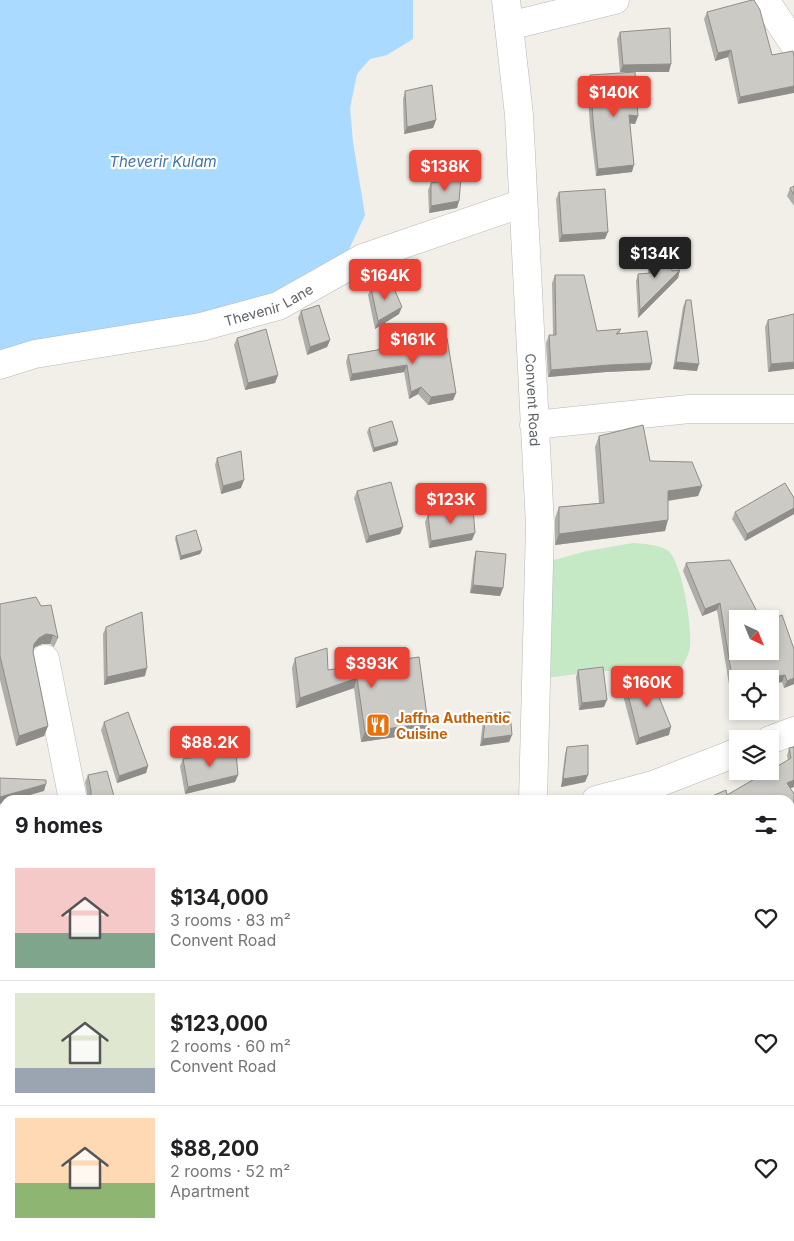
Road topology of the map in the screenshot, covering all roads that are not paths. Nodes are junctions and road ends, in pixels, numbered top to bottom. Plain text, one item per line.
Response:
1 (615, 0) edge
2 (765, 0) edge
3 (508, 13) edge
4 (794, 44) edge
5 (523, 203) junction
6 (0, 365) edge
7 (794, 410) edge
8 (534, 425) junction
9 (45, 660) dead end
10 (794, 731) edge
11 (779, 737) edge
12 (729, 755) edge
13 (71, 795) edge
14 (533, 795) edge
15 (615, 795) edge

1 - 3 street
2 - 4 street
3 - 5 street, Convent Road
5 - 6 street, Thevenir Lane
5 - 8 street, Convent Road
7 - 8 street
8 - 14 street, Convent Road
9 - 13 street
10 - 11 street
12 - 15 street

